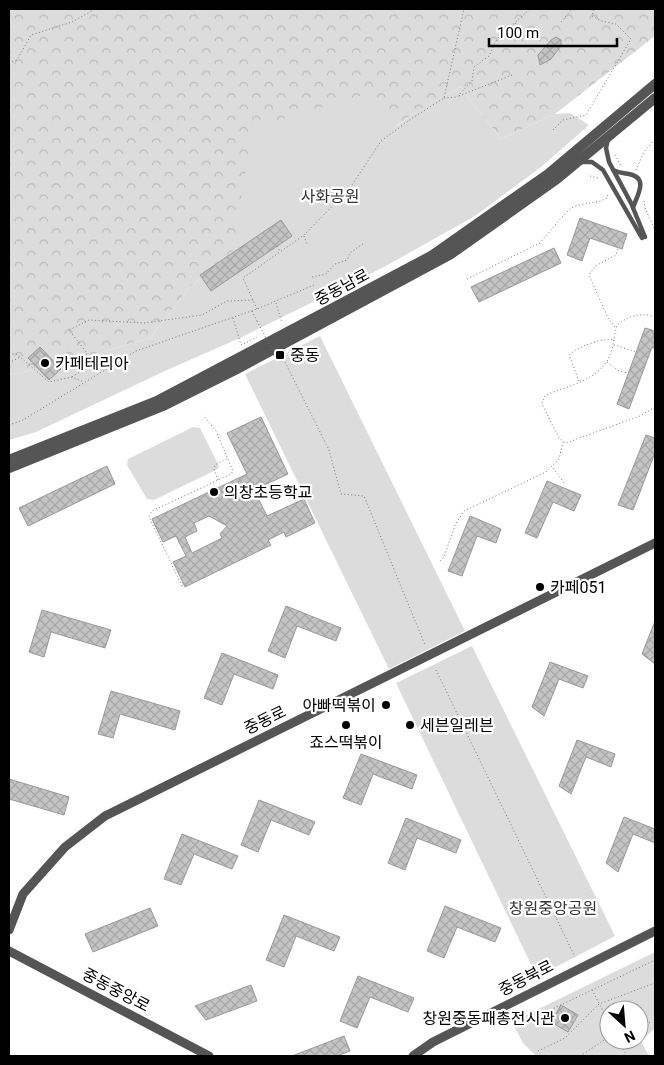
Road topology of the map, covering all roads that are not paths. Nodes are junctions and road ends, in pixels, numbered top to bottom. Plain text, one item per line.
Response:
1 (655, 84) edge
2 (655, 98) edge
3 (609, 136) junction
4 (575, 164) junction
5 (613, 170) junction
6 (633, 208) junction
7 (9, 460) edge
8 (9, 468) edge
9 (655, 543) edge
10 (9, 930) edge
11 (655, 931) edge
12 (9, 951) edge
13 (209, 1056) edge
14 (413, 1056) edge

1 - 7 street, 중동남로
2 - 3 street, 중동남로
3 - 4 street, 중동남로
3 - 5 lane
4 - 6 lane
4 - 8 street, 중동남로
5 - 6 lane
5 - 6 lane
9 - 10 street, 중동로
11 - 14 street, 중동북로
12 - 13 street, 중동중앙로

